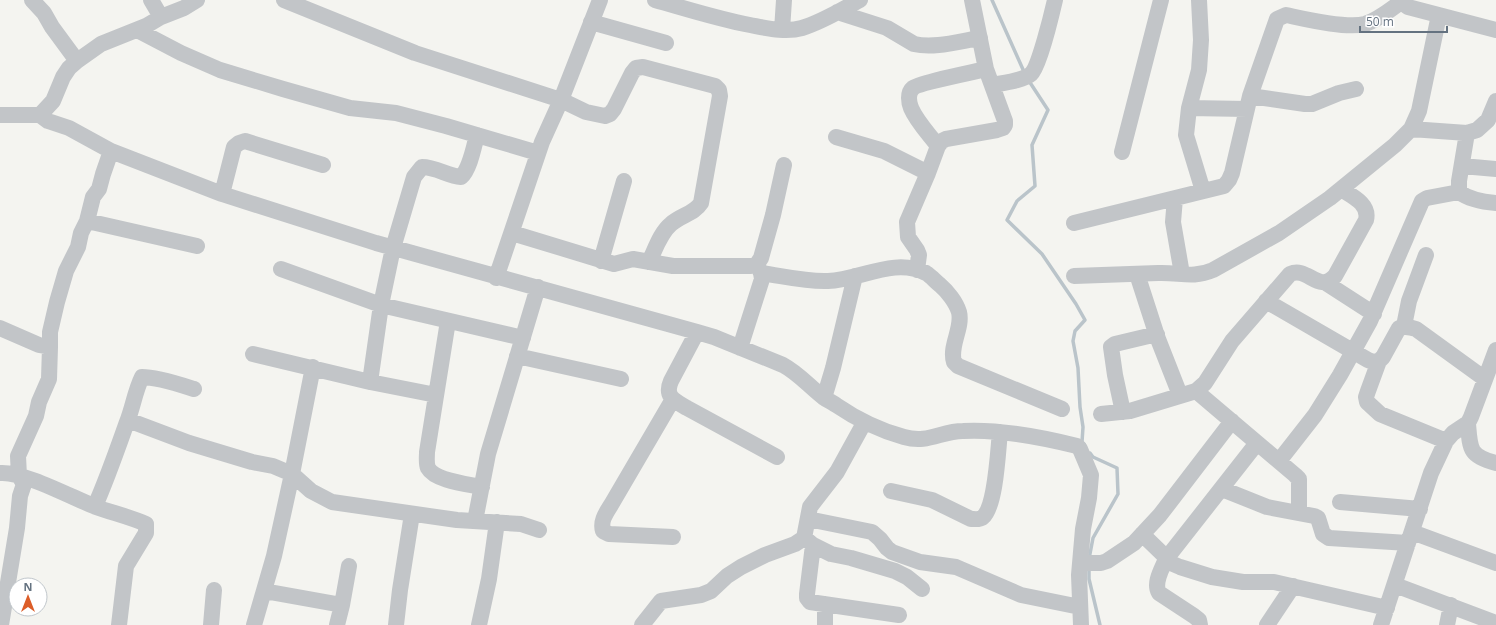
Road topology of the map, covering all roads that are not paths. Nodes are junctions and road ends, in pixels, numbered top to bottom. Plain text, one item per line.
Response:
1 (32, 0) edge
2 (151, 0) edge
3 (197, 0) edge
4 (284, 0) edge
5 (600, 0) edge
6 (655, 0) edge
7 (784, 0) edge
8 (860, 0) edge
9 (972, 0) edge
10 (1055, 0) edge
11 (1161, 0) edge
12 (1199, 0) edge
13 (1401, 1) edge
14 (837, 12) junction
15 (1439, 15) junction
16 (161, 16) junction
17 (591, 22) junction
18 (137, 30) junction
19 (782, 30) junction
20 (1496, 30) edge
21 (980, 38) junction
22 (666, 43) dead end
23 (77, 62) junction
24 (986, 69) junction
25 (992, 86) junction
26 (1356, 89) dead end
27 (561, 100) junction
28 (1496, 101) edge
29 (1248, 103) junction
30 (1189, 108) junction
31 (0, 115) edge
32 (40, 115) junction
33 (1410, 129) junction
34 (1467, 133) junction
35 (477, 135) junction
36 (836, 137) dead end
37 (938, 146) junction
38 (111, 151) junction
39 (1122, 152) dead end
40 (538, 153) junction
41 (323, 165) dead end
42 (784, 165) dead end
43 (1462, 166) junction
44 (1496, 169) edge
45 (928, 173) junction
46 (624, 181) dead end
47 (1341, 189) junction
48 (1203, 191) junction
49 (1459, 192) junction
50 (222, 194) junction
51 (1175, 198) junction
52 (1496, 204) edge
53 (87, 221) junction
54 (1074, 223) dead end
55 (512, 233) junction
56 (197, 246) dead end
57 (394, 248) junction
58 (1426, 255) dead end
59 (601, 261) junction
60 (649, 262) junction
61 (281, 269) dead end
62 (759, 269) junction
63 (917, 270) junction
64 (1137, 274) junction
65 (1182, 274) junction
66 (855, 276) junction
67 (1074, 276) dead end
68 (496, 278) junction
69 (1326, 283) junction
70 (538, 287) junction
71 (1266, 301) junction
72 (381, 305) junction
73 (1374, 314) junction
74 (448, 321) junction
75 (1404, 326) junction
76 (0, 328) edge
77 (697, 332) junction
78 (1157, 334) junction
79 (523, 338) junction
80 (50, 348) junction
81 (740, 348) junction
82 (1496, 350) edge
83 (1353, 352) junction
84 (253, 354) dead end
85 (517, 356) junction
86 (1379, 361) junction
87 (312, 368) junction
88 (620, 379) dead end
89 (1485, 379) junction
90 (370, 382) junction
91 (194, 389) dead end
92 (1196, 391) junction
93 (436, 395) junction
94 (1180, 396) junction
95 (824, 398) junction
96 (673, 399) junction
97 (1062, 408) dead end
98 (1123, 412) junction
99 (1101, 414) dead end
100 (128, 420) junction
101 (1232, 421) junction
102 (864, 423) junction
103 (1468, 423) junction
104 (1000, 432) junction
105 (1446, 441) junction
106 (1257, 443) junction
107 (777, 458) dead end
108 (1279, 461) junction
109 (1496, 463) edge
110 (0, 474) edge
111 (292, 474) junction
112 (19, 476) junction
113 (482, 487) junction
114 (1222, 489) junction
115 (891, 491) dead end
116 (1340, 502) dead end
117 (95, 506) junction
118 (1420, 509) junction
119 (1299, 513) junction
120 (412, 514) junction
121 (808, 519) junction
122 (475, 521) junction
123 (497, 522) junction
124 (539, 530) dead end
125 (1142, 534) junction
126 (673, 537) dead end
127 (1410, 538) junction
128 (809, 542) junction
129 (1166, 559) junction
130 (1089, 563) junction
131 (1496, 563) edge
132 (349, 566) dead end
133 (1395, 585) junction
134 (1293, 586) junction
135 (922, 589) dead end
136 (214, 590) dead end
137 (264, 591) junction
138 (825, 604) junction
139 (342, 605) junction
140 (1451, 605) junction
141 (1080, 607) junction
142 (1387, 608) junction
143 (899, 615) dead end
144 (1496, 623) edge
145 (1, 625) edge
146 (119, 625) edge
147 (211, 625) edge
148 (254, 625) edge
149 (336, 625) edge
150 (396, 625) edge
151 (479, 625) edge
152 (642, 625) edge
153 (824, 625) edge
154 (1080, 625) edge
155 (1200, 625) edge
156 (1267, 625) edge
157 (1381, 625) edge
158 (1447, 625) edge

1 - 23 street
2 - 16 street
3 - 16 street
4 - 27 street
5 - 17 street
6 - 19 street
7 - 19 street
8 - 14 street
9 - 21 street
10 - 25 street
11 - 39 street
12 - 30 street
13 - 15 street
13 - 29 street
14 - 19 street
14 - 21 street
15 - 20 street
15 - 33 street
16 - 18 street
17 - 22 street
17 - 27 street
18 - 23 street
18 - 35 street
21 - 24 street
23 - 32 street
24 - 25 street
24 - 37 street
25 - 37 street
26 - 29 street
27 - 40 street
27 - 60 street
28 - 34 street
29 - 30 street
29 - 48 street
30 - 48 street
31 - 32 street
32 - 38 street
33 - 34 street
33 - 47 street
34 - 43 street
35 - 40 street
35 - 57 street
36 - 45 street
37 - 45 street
38 - 50 street
38 - 53 street
40 - 55 street
41 - 50 street
42 - 62 street
43 - 44 street
43 - 49 street
45 - 63 street
46 - 59 street
47 - 65 street
47 - 69 street
48 - 51 street
49 - 52 street
49 - 73 street
50 - 57 street
51 - 54 street
51 - 65 street
53 - 56 street
53 - 80 street
55 - 59 street
55 - 68 street
57 - 68 street
57 - 72 street
58 - 75 street
59 - 60 street
60 - 62 street
61 - 72 street
62 - 66 street
62 - 81 street
63 - 66 street
63 - 97 street
64 - 65 street
64 - 67 street
64 - 78 street
66 - 95 street
68 - 70 street
69 - 71 street
69 - 73 street
70 - 77 street
70 - 79 street
71 - 83 street
71 - 92 street
72 - 74 street
72 - 90 street
73 - 83 street
74 - 79 street
74 - 93 street
75 - 86 street
75 - 89 street
76 - 80 street
77 - 81 street
77 - 96 street
78 - 94 street
78 - 98 street
79 - 85 street
80 - 112 street
81 - 95 street
82 - 89 street
83 - 86 street
83 - 108 street
84 - 87 street
85 - 88 street
85 - 113 street
86 - 105 street
87 - 90 street
87 - 111 street
89 - 103 street
90 - 93 street
91 - 100 street
92 - 94 street
92 - 101 street
93 - 113 street
94 - 98 street
95 - 102 street
96 - 107 street
96 - 126 street
98 - 99 street
100 - 111 street
100 - 117 street
101 - 106 street
101 - 125 street
102 - 104 street
102 - 121 street
103 - 105 street
103 - 109 street
104 - 115 street
104 - 130 street
105 - 118 street
106 - 108 street
106 - 114 street
108 - 119 street
110 - 112 street
111 - 120 street
111 - 137 street
112 - 117 street
112 - 145 street
113 - 122 street
114 - 119 street
114 - 129 street
116 - 118 street
117 - 146 street
118 - 127 street
119 - 127 street
120 - 122 street
120 - 150 street
121 - 128 street
121 - 141 street
122 - 123 street
123 - 124 street
123 - 151 street
125 - 129 street
125 - 130 street
127 - 131 street
127 - 133 street
128 - 135 street
128 - 138 street
128 - 152 street
129 - 134 street
129 - 155 street
130 - 141 street
132 - 139 street
133 - 140 street
133 - 142 street
134 - 142 street
134 - 156 street
136 - 147 street
137 - 139 street
137 - 148 street
138 - 143 street
138 - 153 street
139 - 149 street
140 - 144 street
140 - 158 street
141 - 154 street
142 - 157 street

